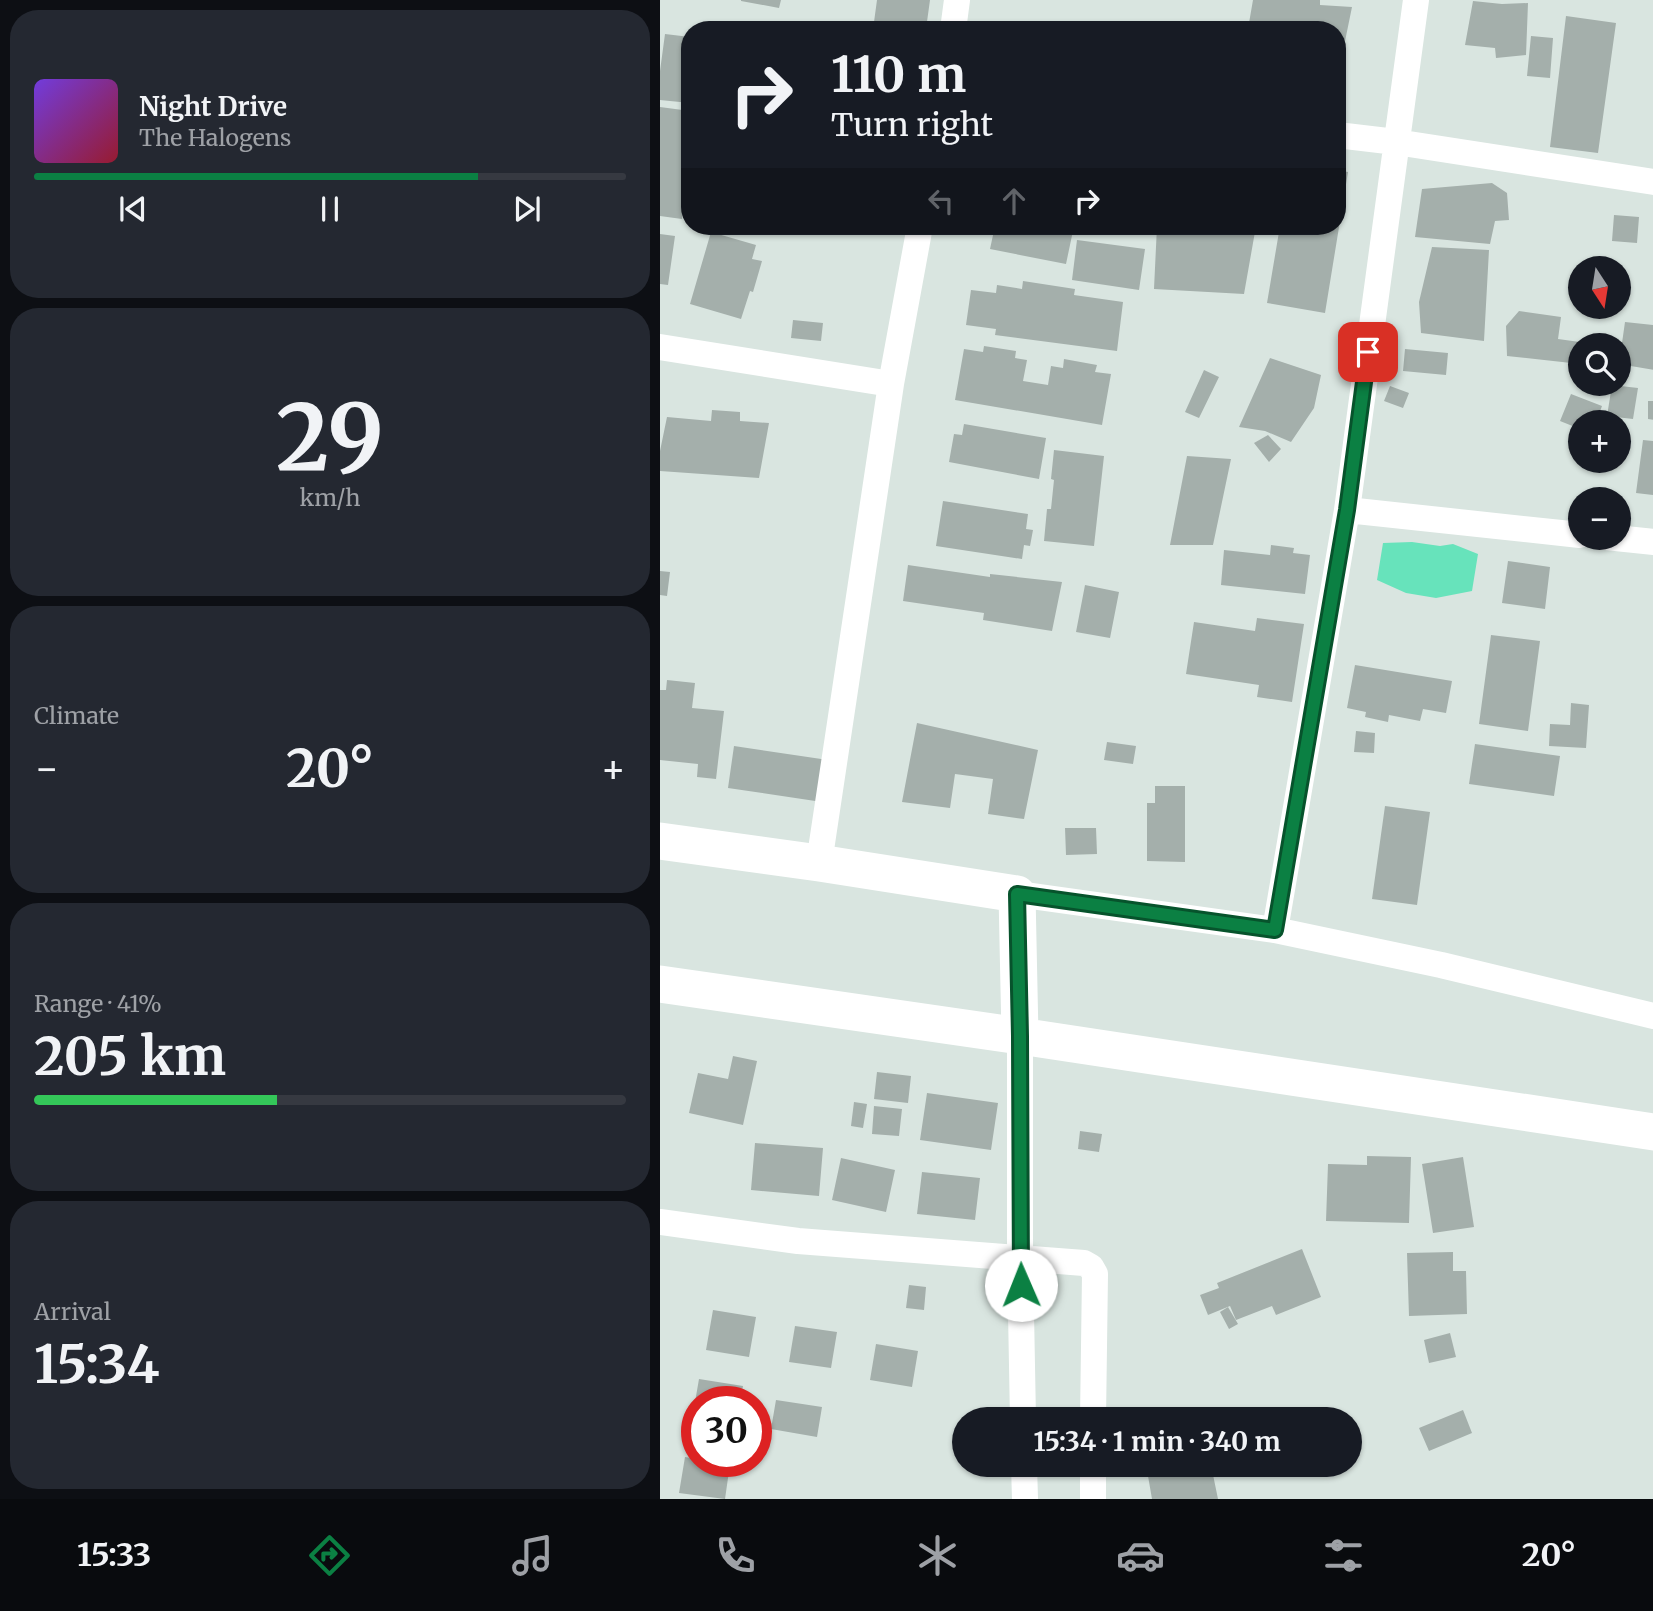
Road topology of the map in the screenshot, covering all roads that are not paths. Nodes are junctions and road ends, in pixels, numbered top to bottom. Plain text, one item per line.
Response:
1 (957, 0) edge
2 (1416, 0) edge
3 (954, 21) edge
4 (1346, 136) edge
5 (1396, 142) junction
6 (1653, 182) edge
7 (918, 235) edge
8 (660, 347) edge
9 (891, 384) junction
10 (1347, 510) junction
11 (1568, 534) edge
12 (1631, 540) edge
13 (1653, 542) edge
14 (660, 841) edge
15 (819, 863) junction
16 (1017, 894) junction
17 (1275, 930) junction
18 (660, 984) edge
19 (1653, 1016) edge
20 (1020, 1036) junction
21 (1653, 1132) edge
22 (660, 1222) edge
23 (1020, 1258) junction
24 (1023, 1407) edge
25 (1093, 1407) edge
26 (1024, 1477) edge
27 (1093, 1477) edge
28 (1025, 1499) edge
29 (1093, 1499) edge

1 - 3 street
2 - 5 street
4 - 5 street
5 - 6 street
5 - 10 street
7 - 9 street
8 - 9 street
9 - 15 street
10 - 11 street
10 - 17 street
12 - 13 street
14 - 15 main road
15 - 16 main road
16 - 17 street
16 - 20 main road
17 - 19 street
18 - 20 main road
20 - 21 main road
20 - 23 street
22 - 23 street
23 - 24 street
23 - 25 street
26 - 28 street
27 - 29 street

